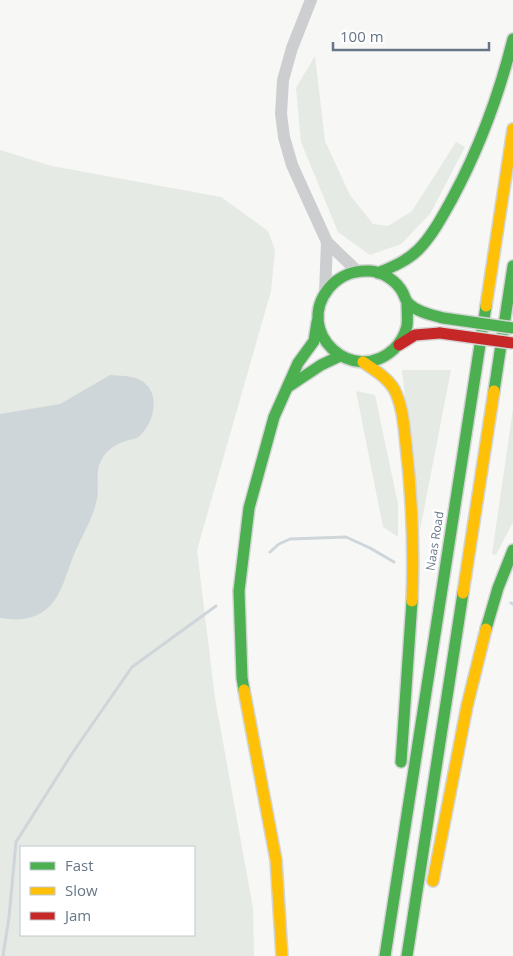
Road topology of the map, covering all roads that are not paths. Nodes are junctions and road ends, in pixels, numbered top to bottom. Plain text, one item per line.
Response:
1 (312, 0) edge
2 (513, 39) edge
3 (513, 129) edge
4 (327, 242) junction
5 (513, 266) edge
6 (358, 272) junction
7 (378, 273) junction
8 (325, 293) junction
9 (408, 303) junction
10 (317, 322) junction
11 (513, 328) edge
12 (513, 343) edge
13 (399, 346) junction
14 (340, 356) junction
15 (363, 362) junction
16 (288, 387) junction
17 (513, 550) edge
18 (400, 776) dead end
19 (397, 805) dead end
20 (431, 890) dead end
21 (282, 956) edge
22 (379, 956) edge
23 (385, 956) edge
24 (406, 956) edge

1 - 4 street
2 - 7 main road
3 - 23 main road, Naas Road
4 - 6 street
4 - 8 street
5 - 24 main road
6 - 7 main road
6 - 8 main road
7 - 9 main road
8 - 10 main road
9 - 11 main road, bridge
9 - 13 main road
10 - 14 main road
10 - 16 main road
12 - 13 main road, bridge
13 - 15 main road
14 - 15 main road
14 - 16 main road
15 - 18 main road
16 - 21 main road
17 - 20 main road
19 - 22 main road

